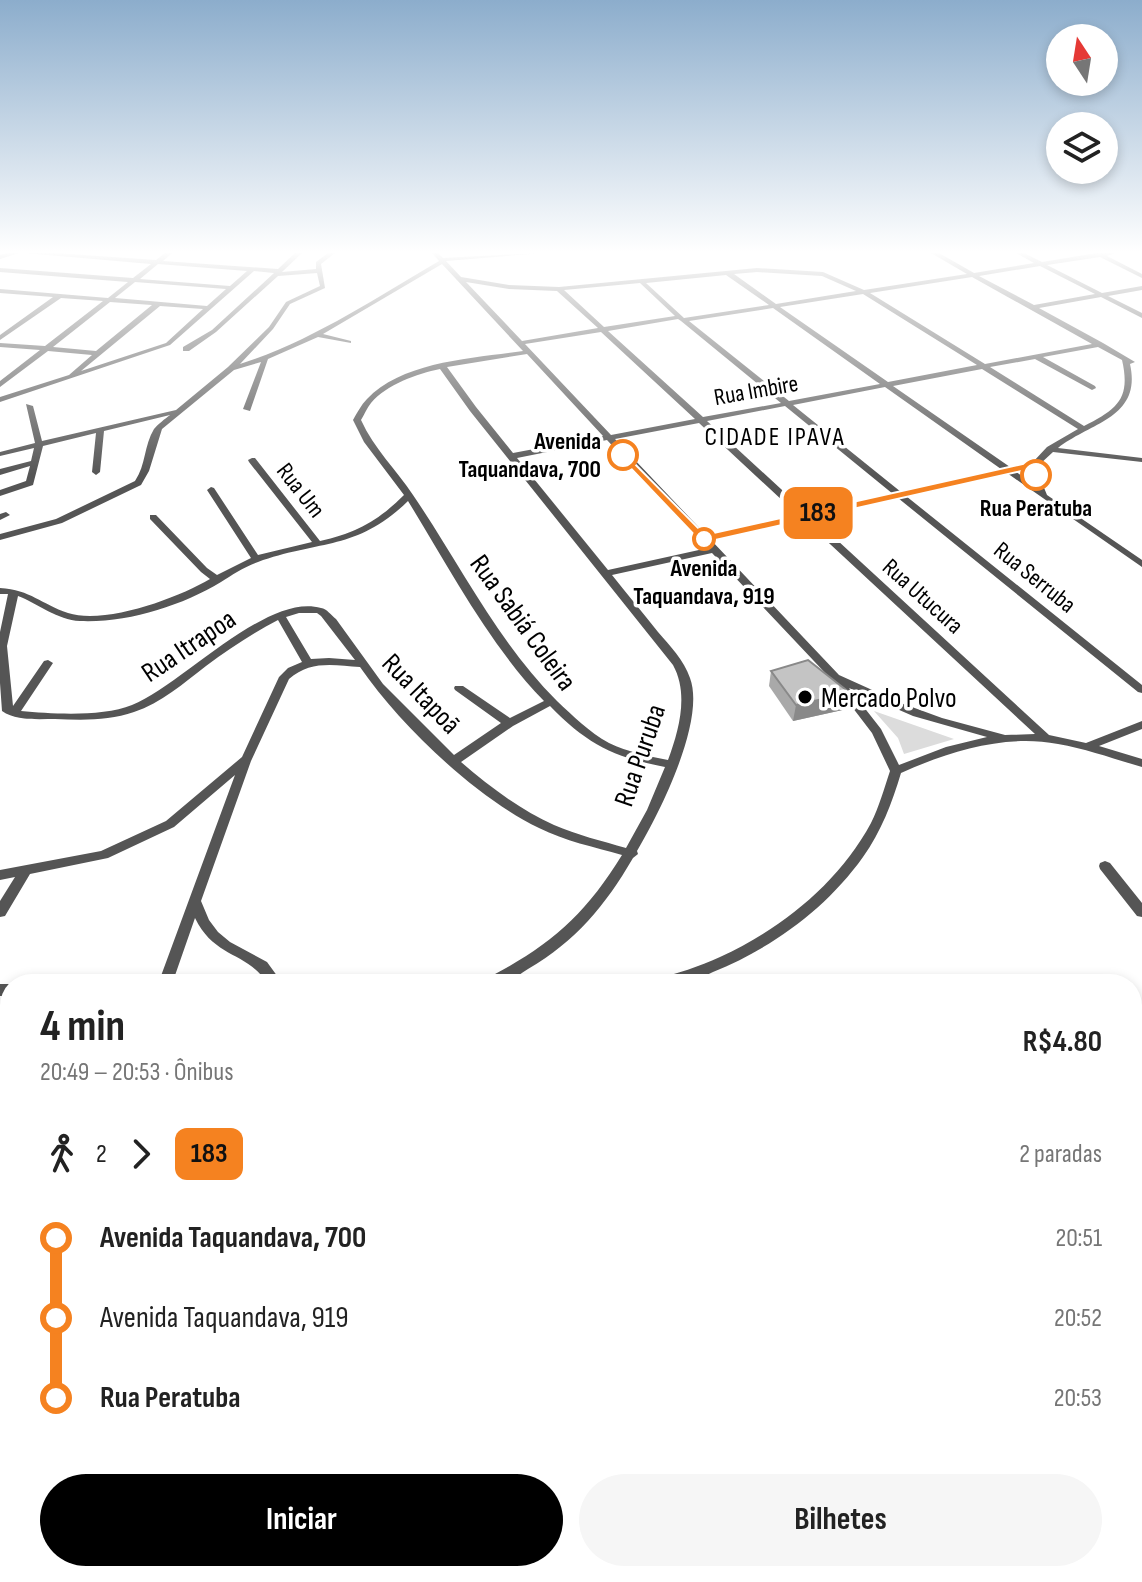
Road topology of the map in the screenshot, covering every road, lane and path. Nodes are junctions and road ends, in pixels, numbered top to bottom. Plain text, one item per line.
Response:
1 (75, 327) edge
2 (131, 327) edge
3 (188, 327) edge
4 (217, 327) edge
5 (272, 327) edge
6 (330, 327) edge
7 (505, 327) edge
8 (600, 327) edge
9 (626, 327) edge
10 (692, 327) edge
11 (806, 327) edge
12 (920, 327) edge
13 (1070, 327) edge
14 (603, 330) junction
15 (317, 335) junction
16 (349, 342) dead end
17 (520, 343) junction
18 (1101, 344) junction
19 (0, 345) edge
20 (46, 349) junction
21 (186, 349) dead end
22 (529, 352) junction
23 (99, 353) junction
24 (1036, 356) junction
25 (1125, 359) junction
26 (265, 360) junction
27 (984, 366) junction
28 (443, 367) junction
29 (1142, 368) edge
30 (231, 369) junction
31 (67, 378) junction
32 (1140, 380) edge
33 (0, 385) edge
34 (890, 385) junction
35 (1092, 388) dead end
36 (0, 400) edge
37 (1137, 400) dead end
38 (790, 404) junction
39 (29, 406) dead end
40 (247, 409) dead end
41 (180, 410) junction
42 (701, 420) junction
43 (100, 429) junction
44 (1084, 429) junction
45 (608, 438) junction
46 (39, 444) junction
47 (1050, 449) junction
48 (0, 454) edge
49 (513, 456) junction
50 (252, 460) dead end
51 (1142, 460) edge
52 (35, 462) junction
53 (1036, 464) junction
54 (1010, 471) junction
55 (0, 472) edge
56 (96, 472) dead end
57 (211, 490) dead end
58 (1039, 492) junction
59 (0, 493) edge
60 (409, 495) junction
61 (903, 495) junction
62 (807, 515) junction
63 (153, 517) dead end
64 (0, 537) edge
65 (702, 539) junction
66 (319, 545) junction
67 (712, 550) junction
68 (256, 559) junction
69 (1142, 564) edge
70 (607, 573) junction
71 (218, 580) junction
72 (0, 591) edge
73 (14, 591) junction
74 (281, 616) junction
75 (307, 661) junction
76 (48, 663) dead end
77 (360, 664) junction
78 (834, 676) junction
79 (459, 688) dead end
80 (1142, 690) edge
81 (550, 702) junction
82 (14, 713) junction
83 (509, 723) junction
84 (1142, 725) edge
85 (1004, 737) junction
86 (1047, 739) junction
87 (1086, 747) junction
88 (247, 759) junction
89 (455, 760) junction
90 (1142, 763) edge
91 (671, 764) junction
92 (896, 771) junction
93 (632, 854) junction
94 (1105, 866) dead end
95 (26, 870) junction
96 (0, 875) edge
97 (194, 901) junction
98 (0, 912) edge
99 (1142, 912) edge
100 (168, 974) edge
101 (269, 974) edge
102 (512, 974) edge
103 (698, 974) edge

1 - 20 street
2 - 23 street
3 - 31 street
4 - 21 street
5 - 30 street
6 - 15 street
7 - 17 street
8 - 14 street, Rua Utucura
9 - 14 street
10 - 38 street, Rua Serruba
11 - 34 street
12 - 27 street
13 - 18 street
14 - 17 street
14 - 42 street, Rua Utucura
15 - 16 street
15 - 26 street
17 - 22 street
18 - 24 street, Rua Imbire
18 - 25 street
19 - 20 street
20 - 23 street
20 - 33 street
22 - 28 street
22 - 45 street
23 - 31 street
24 - 27 street, Rua Imbire
24 - 35 street
25 - 29 street
25 - 32 street
26 - 30 street
26 - 40 street
27 - 34 street, Rua Imbire
27 - 44 street
28 - 49 street, Rua Puruba
28 - 60 street
30 - 41 street
31 - 36 street
34 - 38 street, Rua Imbire
34 - 54 street
37 - 44 street
38 - 42 street, Rua Imbire
38 - 61 street, Rua Serruba
39 - 46 street
41 - 43 street
41 - 64 street
42 - 45 street, Rua Imbire
42 - 62 street, Rua Utucura
43 - 46 street
43 - 56 street
44 - 47 street
45 - 49 street, Rua Imbire
45 - 65 street
46 - 48 street
46 - 52 street
47 - 51 street
47 - 53 street
49 - 70 street, Rua Puruba
50 - 66 street, Rua Um
52 - 55 street
52 - 59 street
53 - 54 street
53 - 58 street
54 - 58 street
54 - 61 street
57 - 68 street
58 - 69 street
60 - 66 street
60 - 81 street, Rua Sabiá Coleira
61 - 62 street
61 - 80 street, Rua Serruba
62 - 65 street
62 - 86 street, Rua Utucura
63 - 71 street
65 - 67 street
66 - 68 street
67 - 70 street
67 - 78 street
68 - 71 street
70 - 91 street, Rua Puruba
71 - 73 street
72 - 73 street
73 - 82 street
74 - 75 street
74 - 77 street, Rua Itrapoa
74 - 82 street, Rua Itrapoa
75 - 77 street, Rua Itapoã
75 - 88 street
76 - 82 street
77 - 89 street, Rua Itapoã
78 - 85 street
78 - 92 street
79 - 83 street
81 - 83 street
81 - 91 street, Rua Sabiá Coleira
83 - 89 street
84 - 87 street
85 - 86 street
85 - 92 street
86 - 87 street
87 - 90 street
88 - 95 street
88 - 97 street
89 - 93 street, Rua Itapoã
91 - 93 street, Rua Puruba
92 - 103 street
93 - 102 street, Rua Puruba
94 - 99 street
95 - 96 street
95 - 98 street
97 - 100 street
97 - 101 street

